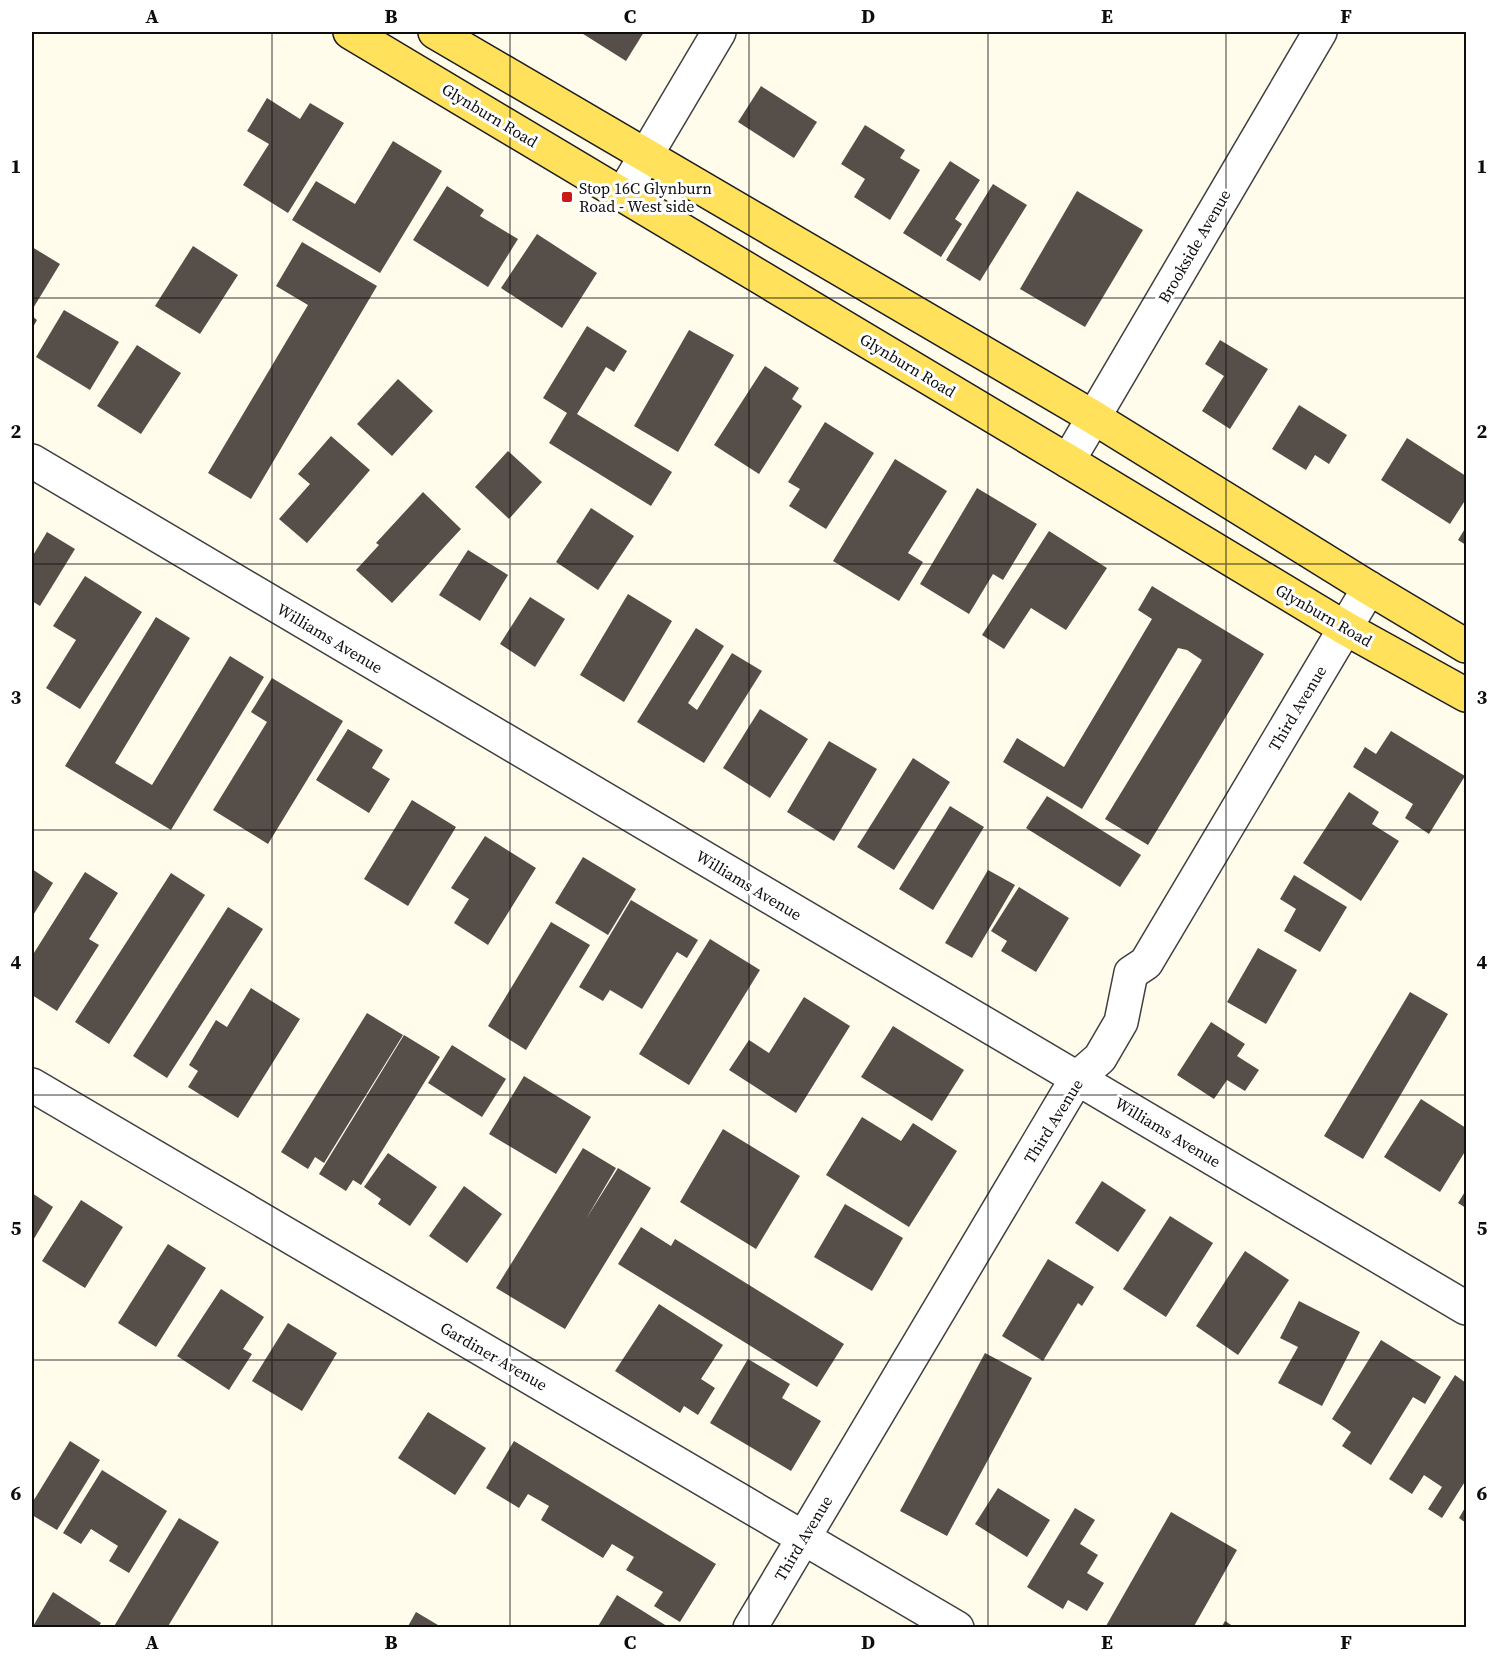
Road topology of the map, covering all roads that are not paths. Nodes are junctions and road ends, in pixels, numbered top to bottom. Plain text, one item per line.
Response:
1 (350, 32) edge
2 (435, 32) edge
3 (719, 32) edge
4 (1320, 32) edge
5 (647, 154) junction
6 (623, 194) junction
7 (1093, 417) junction
8 (32, 461) edge
9 (1068, 461) junction
10 (1369, 588) junction
11 (1345, 628) junction
12 (1467, 646) edge
13 (1467, 695) edge
14 (1077, 1078) junction
15 (32, 1085) edge
16 (1467, 1308) edge
17 (804, 1538) junction
18 (750, 1628) edge
19 (957, 1628) edge

1 - 6 main road, Glynburn Road
2 - 5 main road
3 - 5 street
4 - 7 street, Brookside Avenue
5 - 6 street
5 - 7 main road
6 - 9 main road, Glynburn Road
7 - 9 street, Brookside Avenue
7 - 10 main road
8 - 14 street, Williams Avenue
9 - 11 main road, Glynburn Road
10 - 11 street, Third Avenue
10 - 12 main road
11 - 13 main road, Glynburn Road
11 - 14 street, Third Avenue
14 - 16 street, Williams Avenue
14 - 17 street, Third Avenue
15 - 17 street, Gardiner Avenue
17 - 18 street, Third Avenue
17 - 19 street, Gardiner Avenue

